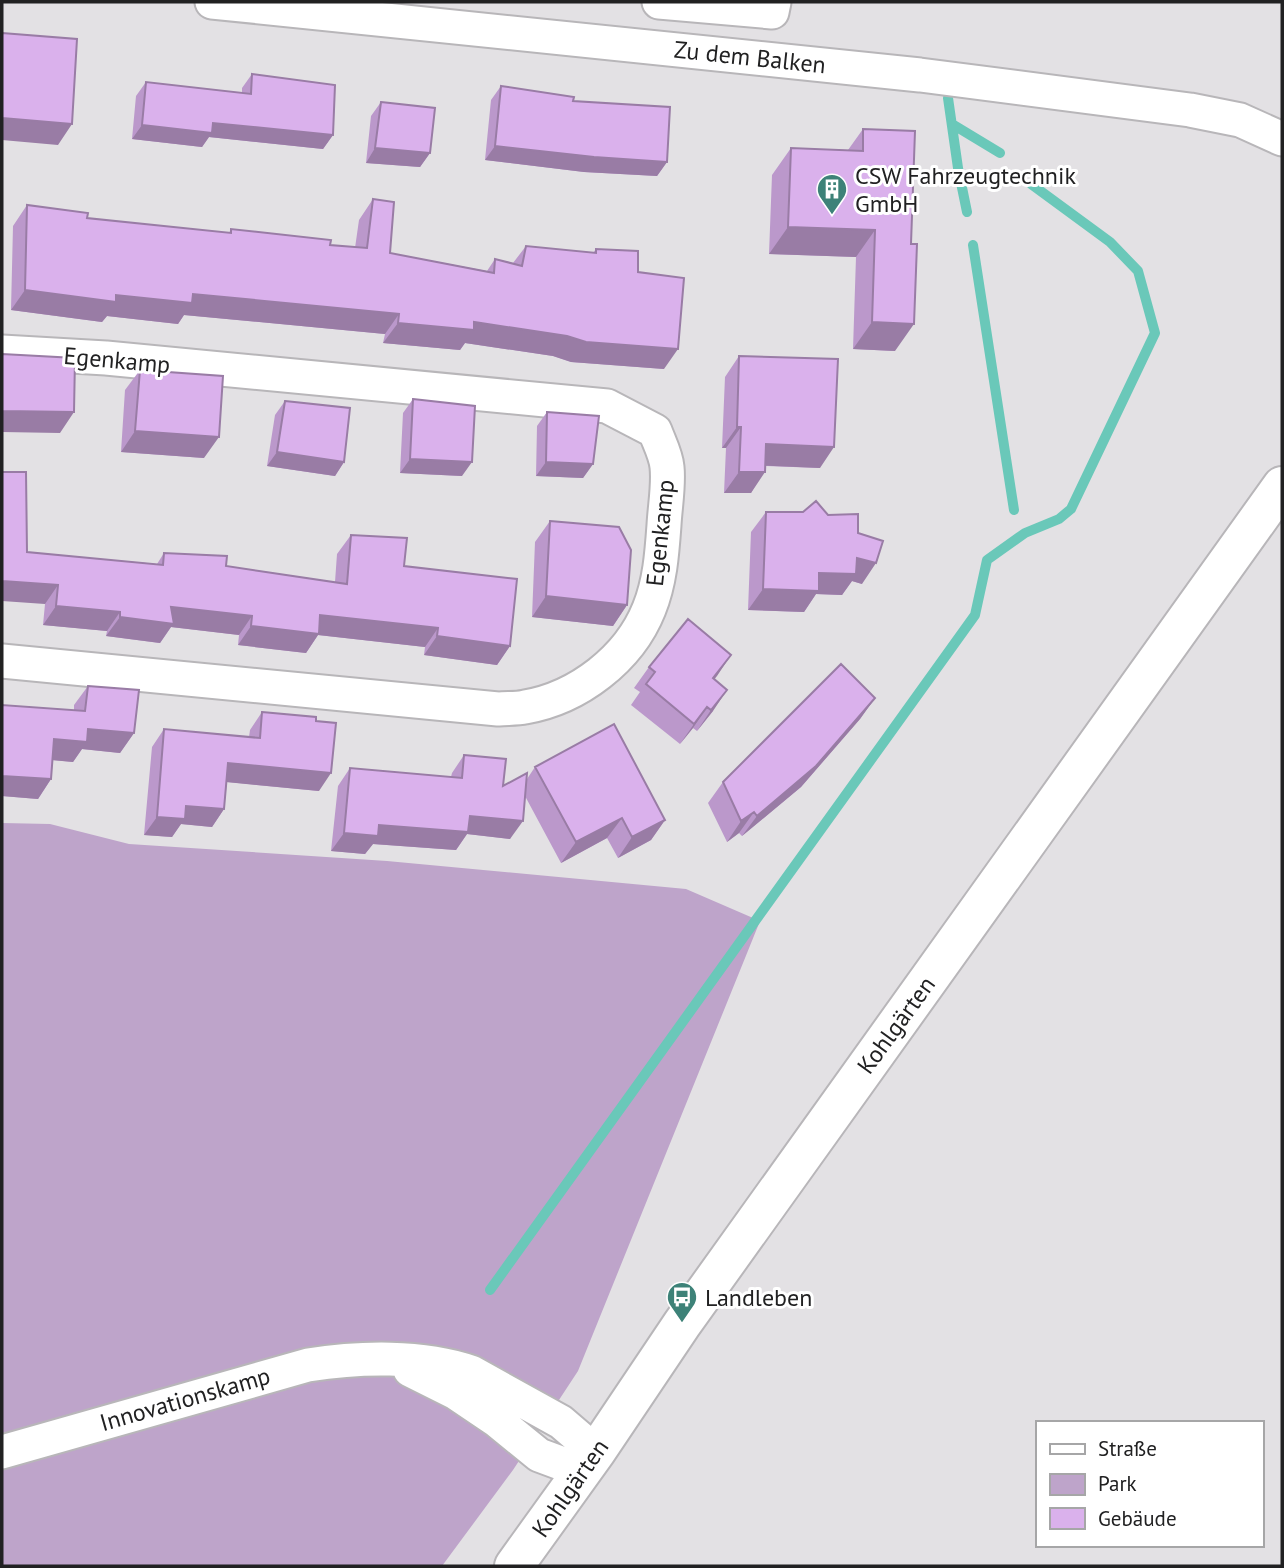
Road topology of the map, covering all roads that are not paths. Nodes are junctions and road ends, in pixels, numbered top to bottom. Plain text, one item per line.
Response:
1 (212, 2) edge
2 (659, 2) edge
3 (773, 7) edge
4 (1282, 139) edge
5 (2, 352) edge
6 (1282, 486) edge
7 (2, 661) edge
8 (2, 1452) edge
9 (589, 1462) junction
10 (514, 1566) edge

1 - 4 street, Zu dem Balken
2 - 3 street
5 - 7 street, Egenkamp
6 - 9 street, Kohlgärten
8 - 9 street, Innovationskamp
9 - 10 street, Kohlgärten

